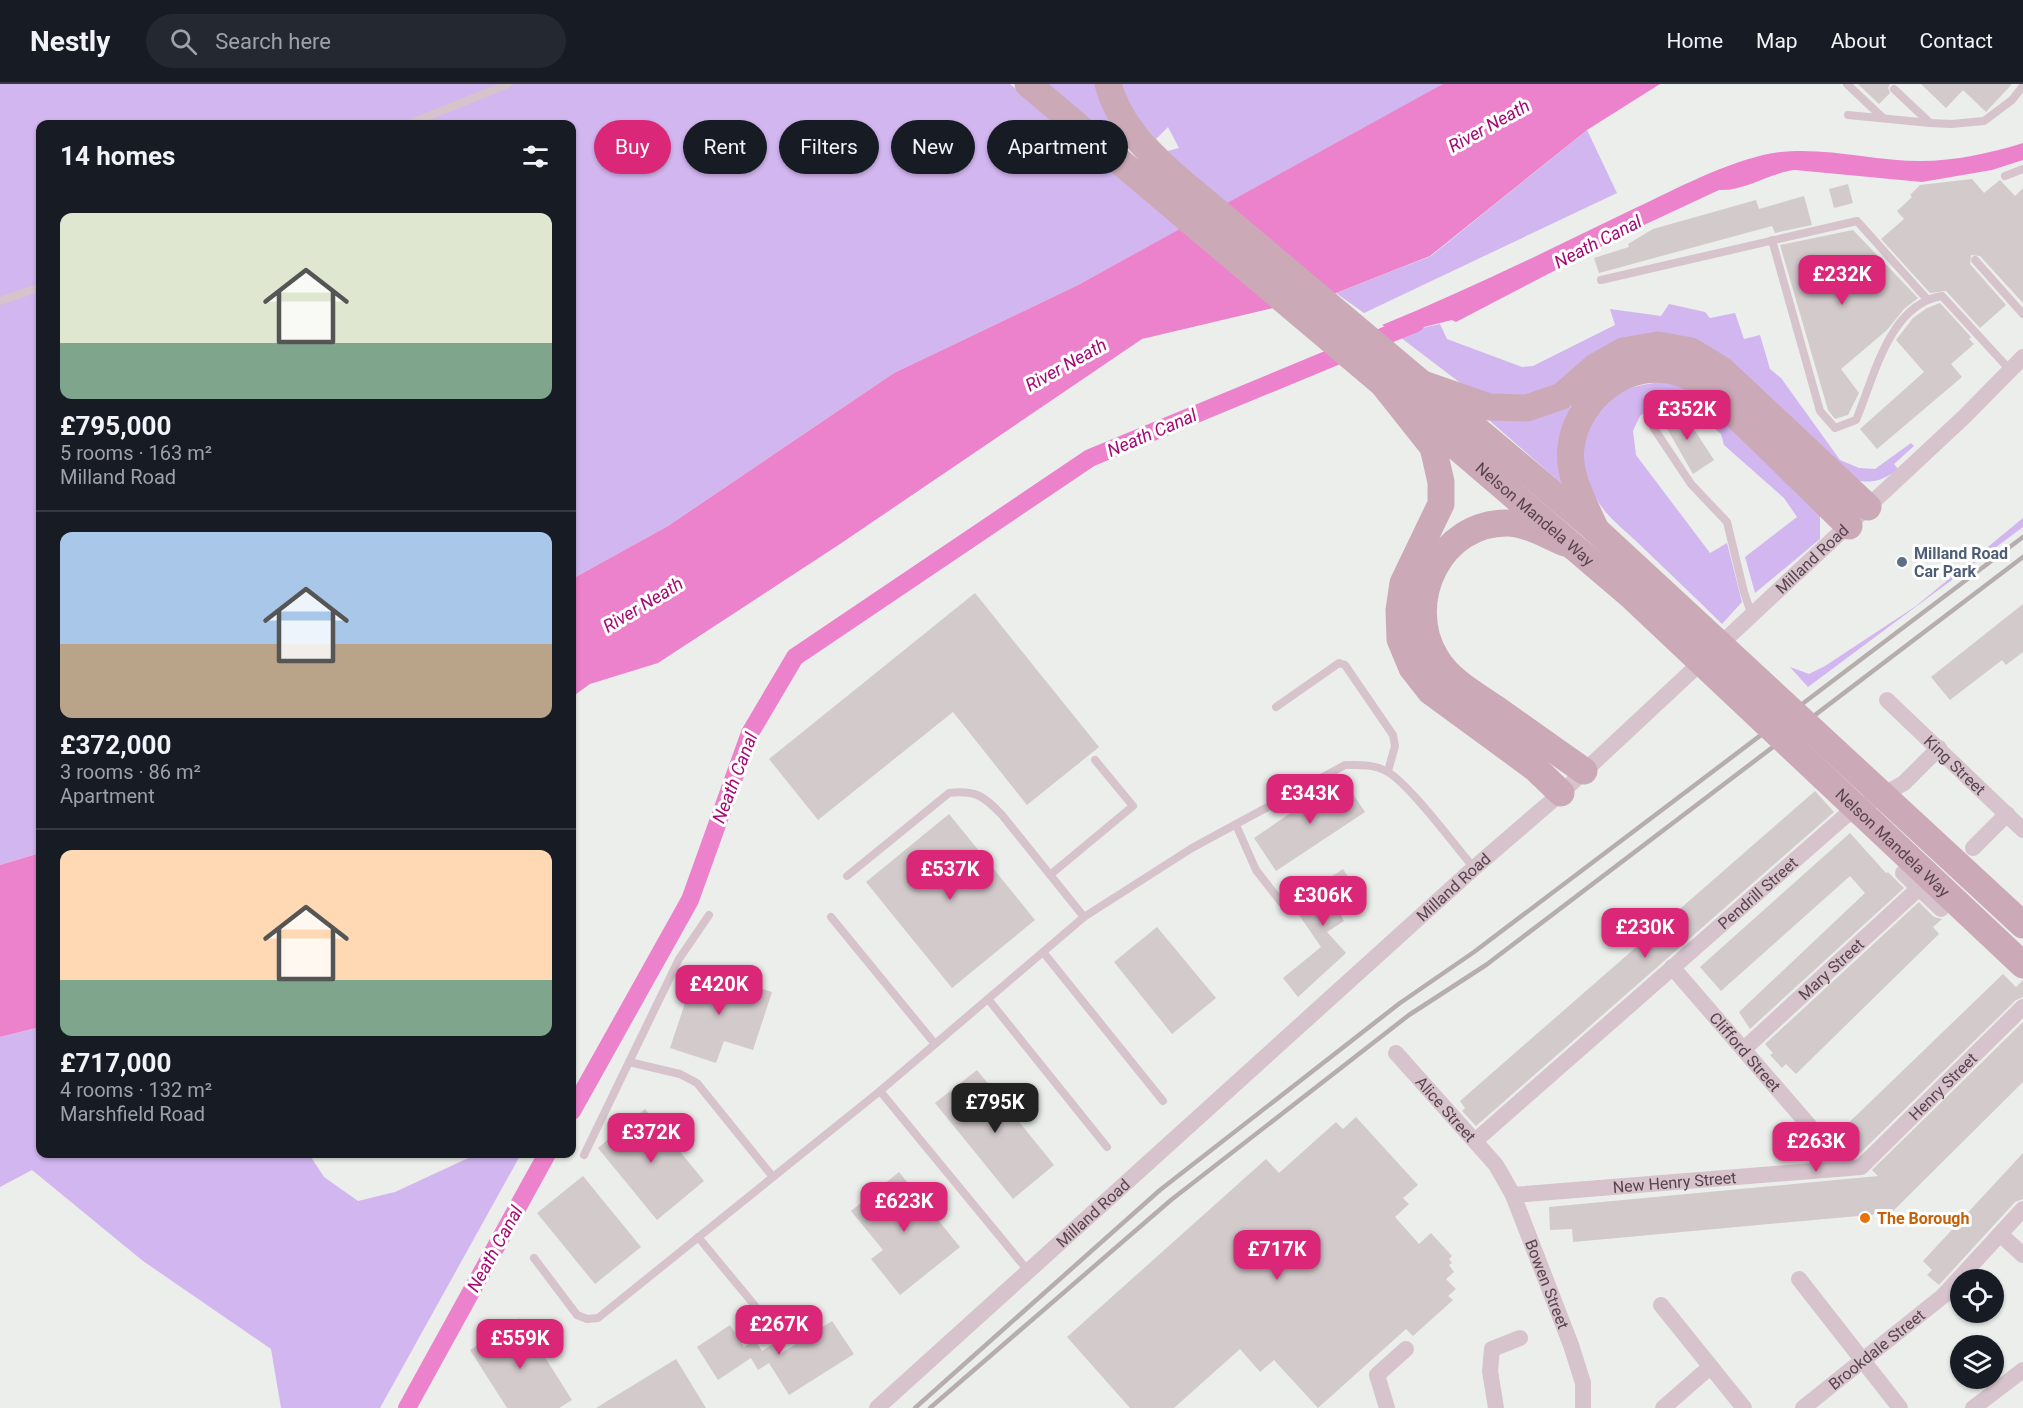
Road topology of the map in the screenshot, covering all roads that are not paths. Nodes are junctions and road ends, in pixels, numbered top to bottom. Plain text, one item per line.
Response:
1 (507, 84) edge
2 (1028, 84) edge
3 (1108, 84) edge
4 (1846, 84) edge
5 (2023, 86) edge
6 (1894, 89) dead end
7 (1848, 115) dead end
8 (1883, 118) junction
9 (419, 120) edge
10 (1930, 123) junction
11 (2023, 169) edge
12 (2005, 176) dead end
13 (1167, 187) junction
14 (1772, 240) junction
15 (1975, 260) dead end
16 (1601, 280) dead end
17 (36, 288) edge
18 (1926, 298) junction
19 (0, 301) edge
20 (2023, 314) edge
21 (2023, 357) edge
22 (2010, 370) junction
23 (1716, 380) junction
24 (1383, 384) junction
25 (1422, 384) junction
26 (1653, 427) dead end
27 (1869, 507) junction
28 (1849, 526) junction
29 (1587, 539) junction
30 (1753, 616) junction
31 (1413, 638) junction
32 (1887, 700) dead end
33 (1276, 707) dead end
34 (1939, 748) junction
35 (1095, 760) dead end
36 (1388, 771) junction
37 (1584, 771) junction
38 (1561, 793) junction
39 (2007, 814) junction
40 (1236, 825) junction
41 (2023, 830) edge
42 (1972, 848) dead end
43 (1474, 868) junction
44 (1903, 873) dead end
45 (1050, 875) junction
46 (847, 876) dead end
47 (1919, 888) junction
48 (1284, 906) dead end
49 (1941, 909) dead end
50 (709, 915) dead end
51 (831, 917) dead end
52 (1084, 917) junction
53 (2023, 925) edge
54 (1043, 952) junction
55 (2023, 965) edge
56 (1672, 967) junction
57 (988, 999) junction
58 (2023, 1007) edge
59 (935, 1044) junction
60 (1744, 1049) junction
61 (1396, 1053) dead end
62 (629, 1062) junction
63 (880, 1091) junction
64 (1163, 1101) dead end
65 (1475, 1141) junction
66 (1107, 1147) dead end
67 (584, 1155) dead end
68 (1496, 1165) joint
69 (1860, 1167) joint
70 (1837, 1169) junction
71 (773, 1177) junction
72 (1513, 1195) junction
73 (2023, 1209) edge
74 (2000, 1234) junction
75 (698, 1237) junction
76 (2023, 1255) edge
77 (534, 1258) dead end
78 (1029, 1272) junction
79 (1799, 1279) dead end
80 (1661, 1305) dead end
81 (756, 1307) dead end
82 (1520, 1338) dead end
83 (1406, 1349) dead end
84 (1863, 1360) junction
85 (1710, 1367) junction
86 (2023, 1370) edge
87 (878, 1408) edge
88 (1387, 1408) edge
89 (1496, 1408) edge
90 (1583, 1408) edge
91 (1663, 1408) edge
92 (1744, 1408) edge
93 (1803, 1408) edge
94 (1900, 1408) edge
95 (1973, 1408) edge

1 - 9 lane
2 - 13 main road, Nelson Mandela Way
3 - 13 main road, Nelson Mandela Way
4 - 8 lane
5 - 10 lane
6 - 10 lane
7 - 8 lane
8 - 10 lane
11 - 12 lane
13 - 24 main road, Nelson Mandela Way
13 - 25 main road, Nelson Mandela Way, bridge
14 - 16 lane
14 - 18 lane
14 - 18 lane
15 - 20 lane
17 - 19 lane
18 - 22 lane
21 - 22 street, Milland Road
22 - 27 street, Milland Road
23 - 25 main road
23 - 27 main road
23 - 28 main road
23 - 29 main road
24 - 29 main road, Nelson Mandela Way, bridge
24 - 31 main road, bridge
25 - 29 main road, Nelson Mandela Way, bridge
26 - 30 lane
27 - 28 street, Milland Road
28 - 30 street, Milland Road
29 - 31 main road, bridge
29 - 53 main road, Nelson Mandela Way, bridge
29 - 55 main road, Nelson Mandela Way, bridge
30 - 37 street, Milland Road
31 - 37 main road
31 - 38 main road
32 - 34 street, King Street
33 - 36 lane
34 - 39 street, King Street
34 - 56 street, Pendrill Street
35 - 45 lane
36 - 40 lane
36 - 43 lane
37 - 38 street, Milland Road
38 - 43 street, Milland Road
39 - 41 street, King Street
39 - 42 street
40 - 48 lane
40 - 52 lane
43 - 78 street, Milland Road
44 - 47 street
45 - 46 lane
45 - 52 lane
47 - 49 street
47 - 60 street, Mary Street
50 - 62 lane
51 - 59 lane
52 - 54 lane
54 - 57 lane
54 - 64 lane
56 - 60 street, Clifford Street
56 - 65 street, Pendrill Street
57 - 59 lane
57 - 66 lane
58 - 69 street, Henry Street
59 - 63 lane
60 - 70 street, Clifford Street
61 - 65 street, Alice Street
62 - 67 lane
62 - 71 lane
63 - 71 lane
63 - 78 lane
65 - 68 street, Alice Street
68 - 72 street, Bowen Street
69 - 70 street, New Henry Street
70 - 72 street, New Henry Street
71 - 75 lane
72 - 90 street, Bowen Street
73 - 74 street, Brookdale Street
74 - 76 street
74 - 84 street, Brookdale Street
75 - 77 lane
75 - 81 lane
78 - 87 street, Milland Road
79 - 84 street
80 - 85 street
82 - 89 street
83 - 88 street
84 - 93 street, Brookdale Street
84 - 94 street
85 - 91 street
85 - 92 street
86 - 95 street

